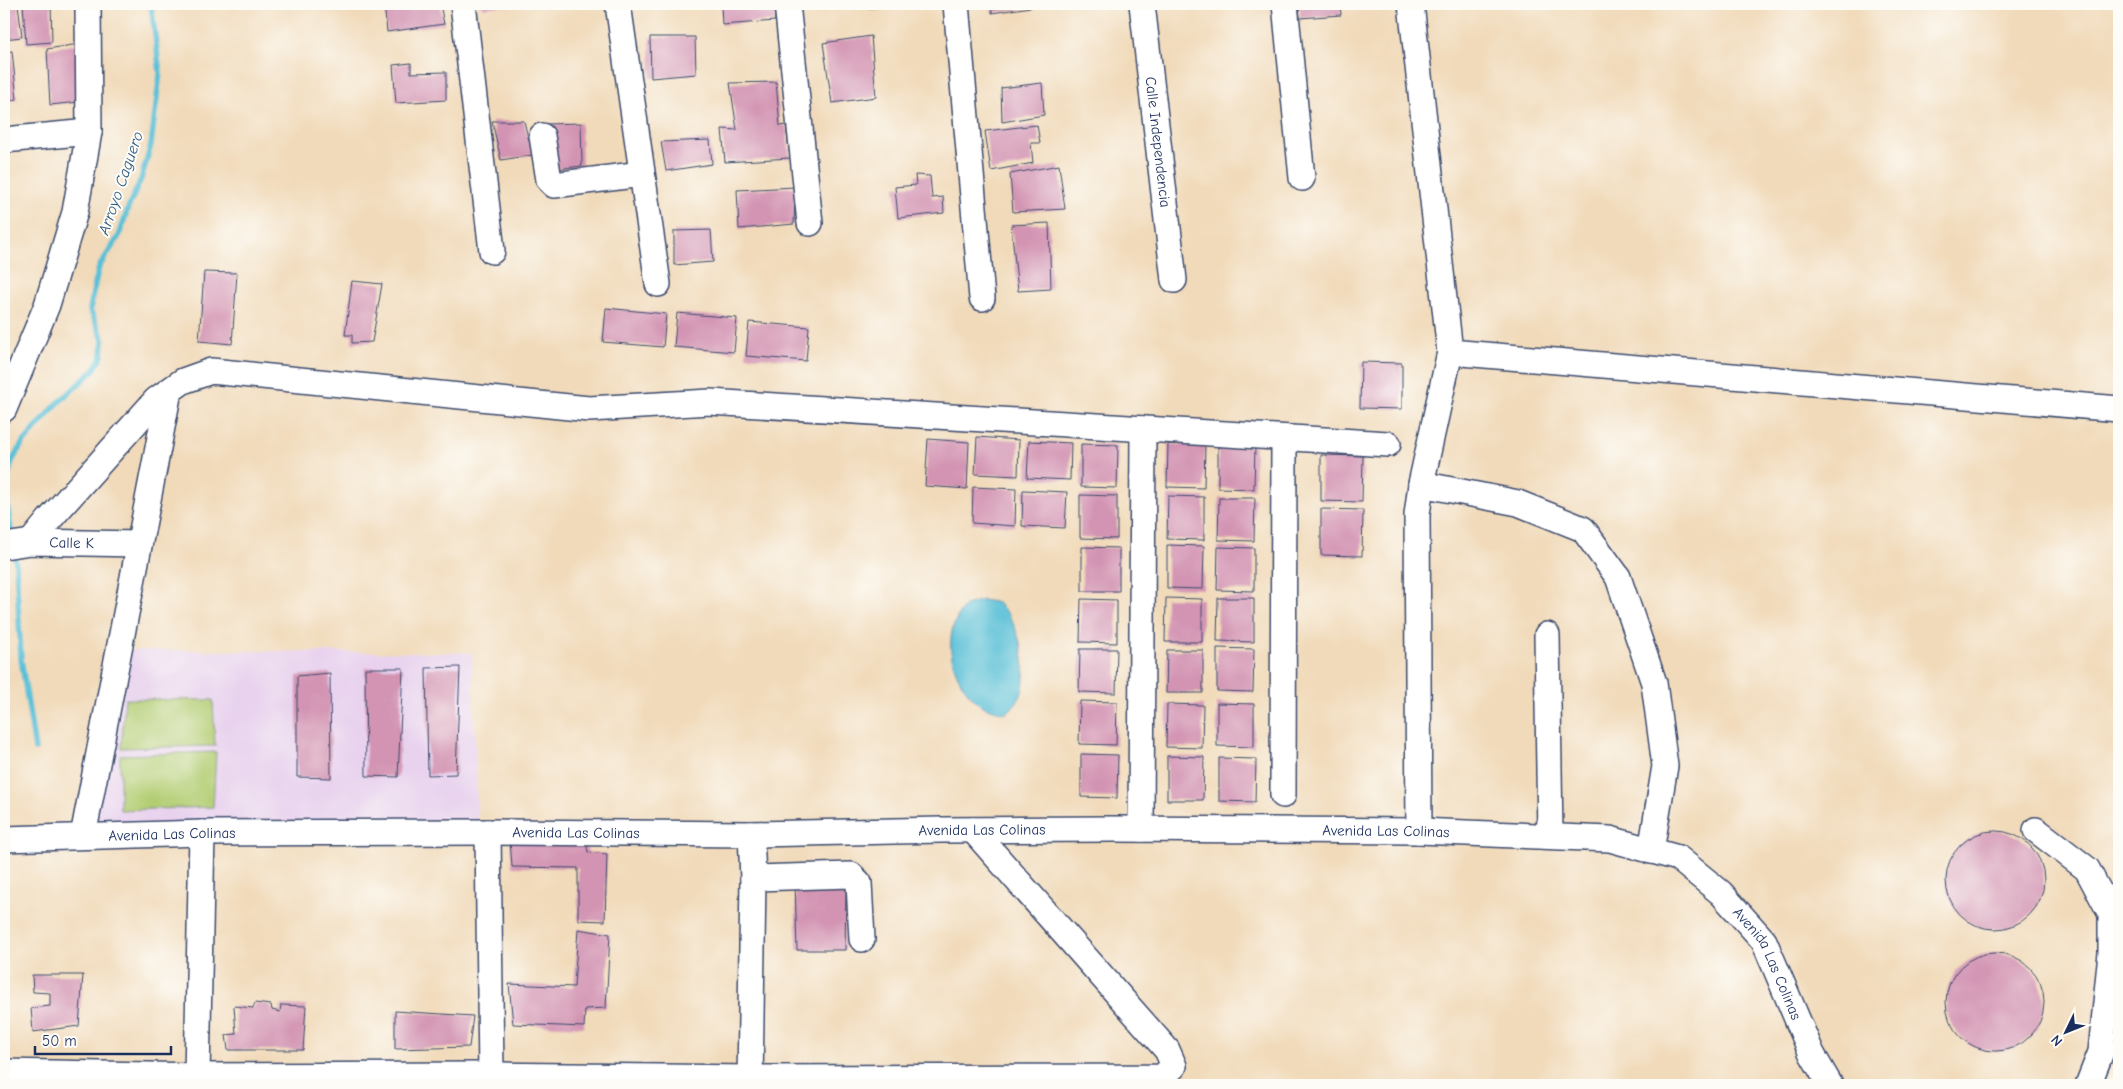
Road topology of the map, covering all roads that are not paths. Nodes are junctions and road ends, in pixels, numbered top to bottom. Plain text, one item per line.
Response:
1 (88, 4) edge
2 (463, 4) edge
3 (618, 4) edge
4 (788, 4) edge
5 (956, 4) edge
6 (1142, 4) edge
7 (1285, 4) edge
8 (1411, 4) edge
9 (89, 132) junction
10 (542, 136) dead end
11 (4, 140) edge
12 (642, 174) junction
13 (1302, 178) dead end
14 (810, 223) dead end
15 (492, 251) dead end
16 (1174, 280) dead end
17 (658, 284) dead end
18 (982, 298) dead end
19 (1450, 352) junction
20 (169, 391) junction
21 (2119, 409) edge
22 (4, 410) edge
23 (1143, 429) junction
24 (1284, 438) junction
25 (1388, 444) dead end
26 (1421, 484) junction
27 (19, 544) edge
28 (139, 544) junction
29 (1547, 635) dead end
30 (1283, 796) dead end
31 (1141, 829) junction
32 (973, 830) junction
33 (2036, 830) dead end
34 (1419, 831) junction
35 (488, 832) junction
36 (202, 833) junction
37 (750, 834) junction
38 (83, 836) junction
39 (1550, 836) junction
40 (4, 839) edge
41 (1652, 851) junction
42 (752, 878) junction
43 (862, 939) dead end
44 (4, 1072) edge
45 (491, 1075) junction
46 (197, 1076) junction
47 (750, 1082) edge
48 (1830, 1085) edge
49 (2088, 1085) edge

1 - 9 street
2 - 15 street
3 - 12 street
4 - 14 street
5 - 18 street
6 - 16 street, Calle Independencia
7 - 13 street
8 - 19 street
9 - 11 street
9 - 22 street
10 - 12 street
12 - 17 street
19 - 21 street
19 - 26 street
20 - 23 street
20 - 27 street
20 - 28 street
23 - 24 street
23 - 31 street
24 - 25 street
24 - 30 street
26 - 34 street
26 - 41 street
27 - 28 street, Calle K
28 - 38 street
29 - 39 street
31 - 32 street, Avenida Las Colinas
31 - 34 street, Avenida Las Colinas
32 - 37 street, Avenida Las Colinas
32 - 47 street
33 - 49 street
34 - 39 street, Avenida Las Colinas
35 - 36 street, Avenida Las Colinas
35 - 37 street, Avenida Las Colinas
35 - 45 street
36 - 38 street, Avenida Las Colinas
36 - 46 street
37 - 42 street
38 - 40 street, Avenida Las Colinas
39 - 41 street, Avenida Las Colinas
41 - 48 street, Avenida Las Colinas
42 - 43 street
42 - 47 street
44 - 46 street
45 - 46 street
45 - 47 street

